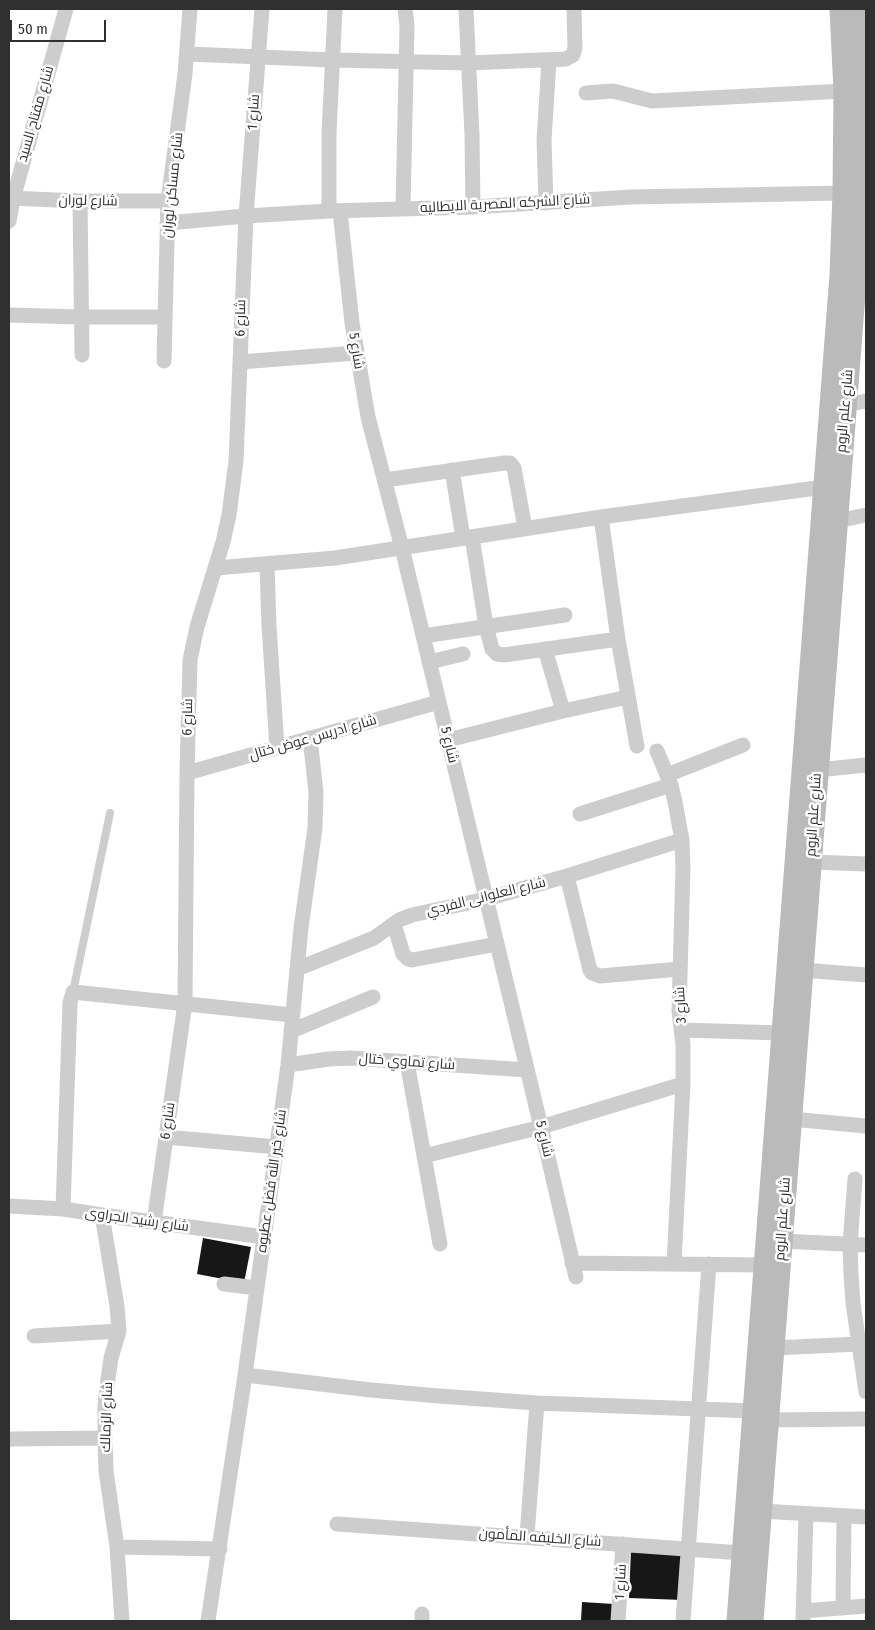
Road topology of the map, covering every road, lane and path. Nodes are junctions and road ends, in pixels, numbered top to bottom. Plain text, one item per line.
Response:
1 (66, 9) edge
2 (190, 9) edge
3 (262, 9) edge
4 (336, 9) edge
5 (406, 9) edge
6 (466, 9) edge
7 (574, 9) edge
8 (849, 10) edge
9 (188, 54) junction
10 (258, 57) junction
11 (333, 60) junction
12 (549, 61) junction
13 (406, 62) junction
14 (469, 63) junction
15 (844, 91) junction
16 (586, 93) dead end
17 (843, 193) junction
18 (11, 198) edge
19 (80, 201) junction
20 (168, 201) junction
21 (546, 203) junction
22 (473, 207) junction
23 (403, 208) junction
24 (335, 211) junction
25 (246, 216) junction
26 (9, 221) edge
27 (167, 223) junction
28 (9, 315) edge
29 (81, 317) junction
30 (165, 317) junction
31 (356, 353) junction
32 (82, 355) dead end
33 (164, 361) dead end
34 (240, 362) junction
35 (856, 403) edge
36 (452, 470) junction
37 (385, 480) junction
38 (824, 487) junction
39 (866, 515) edge
40 (601, 517) junction
41 (837, 521) junction
42 (526, 528) junction
43 (467, 537) junction
44 (402, 548) junction
45 (267, 564) junction
46 (216, 568) junction
47 (565, 615) dead end
48 (486, 626) junction
49 (423, 636) junction
50 (618, 638) junction
51 (545, 649) junction
52 (463, 654) dead end
53 (430, 662) junction
54 (628, 697) junction
55 (439, 702) junction
56 (563, 711) junction
57 (310, 738) junction
58 (448, 740) junction
59 (743, 745) dead end
60 (637, 746) dead end
61 (277, 748) junction
62 (657, 751) dead end
63 (866, 765) edge
64 (818, 770) junction
65 (187, 773) junction
66 (669, 780) junction
67 (110, 812) dead end
68 (580, 814) dead end
69 (682, 840) junction
70 (866, 864) edge
71 (805, 869) junction
72 (567, 876) junction
73 (486, 899) junction
74 (394, 924) junction
75 (497, 944) junction
76 (297, 969) junction
77 (680, 969) junction
78 (802, 970) junction
79 (866, 975) edge
80 (73, 992) junction
81 (373, 997) dead end
82 (185, 1003) junction
83 (292, 1015) junction
84 (682, 1030) junction
85 (290, 1032) junction
86 (782, 1033) junction
87 (408, 1062) junction
88 (288, 1065) junction
89 (527, 1070) junction
90 (683, 1084) junction
91 (791, 1119) junction
92 (866, 1126) edge
93 (541, 1127) junction
94 (166, 1137) junction
95 (277, 1147) junction
96 (424, 1156) junction
97 (855, 1179) dead end
98 (9, 1206) edge
99 (63, 1208) junction
100 (102, 1215) junction
101 (154, 1222) junction
102 (264, 1237) junction
103 (781, 1241) junction
104 (440, 1244) dead end
105 (850, 1245) junction
106 (866, 1245) edge
107 (674, 1264) junction
108 (709, 1264) junction
109 (764, 1265) junction
110 (224, 1284) dead end
111 (257, 1288) junction
112 (118, 1331) junction
113 (769, 1334) junction
114 (861, 1335) edge
115 (34, 1336) dead end
116 (245, 1375) junction
117 (866, 1392) edge
118 (537, 1402) junction
119 (700, 1410) junction
120 (761, 1416) junction
121 (866, 1419) edge
122 (105, 1438) junction
123 (9, 1439) edge
124 (761, 1511) junction
125 (806, 1514) junction
126 (844, 1516) junction
127 (866, 1517) edge
128 (337, 1524) dead end
129 (527, 1536) junction
130 (623, 1544) junction
131 (117, 1548) junction
132 (220, 1549) junction
133 (689, 1549) junction
134 (742, 1553) junction
135 (866, 1606) edge
136 (843, 1608) junction
137 (803, 1616) edge
138 (122, 1621) edge
139 (208, 1621) edge
140 (618, 1621) edge
141 (683, 1621) edge
142 (737, 1621) edge
143 (752, 1621) edge

1 - 18 street, شارع مفتاح السيد
2 - 9 street, شارع مساكن لوران
3 - 10 street, شارع 1
4 - 11 street, شارع 5
5 - 13 street
6 - 14 street
7 - 12 street
8 - 15 street, شارع علم الروم
8 - 35 street, شارع علم الروم
9 - 10 street
9 - 20 street, شارع مساكن لوران
10 - 11 street
10 - 25 street, شارع 1
11 - 13 street
11 - 24 street, شارع 5
12 - 14 street
12 - 21 street
13 - 14 street
13 - 23 street
14 - 22 street
15 - 16 street
15 - 17 street, شارع علم الروم
17 - 21 street, شارع الشركه المصرية الايطاليه
17 - 38 street, شارع علم الروم
18 - 19 street, شارع لوران
18 - 26 street, شارع مفتاح السيد
19 - 20 street, شارع لوران
19 - 29 street
20 - 27 street, شارع مساكن لوران
21 - 22 street, شارع الشركه المصرية الايطاليه
22 - 23 street, شارع الشركه المصرية الايطاليه
23 - 24 street, شارع الشركه المصرية الايطاليه
24 - 25 street, شارع الشركه المصرية الايطاليه
24 - 31 street, شارع 5
25 - 27 street, شارع الشركه المصرية الايطاليه
25 - 34 street, شارع 6
27 - 30 street, شارع مساكن لوران
28 - 29 street
29 - 30 street
29 - 32 street
30 - 33 street, شارع مساكن لوران
31 - 34 street
31 - 37 street, شارع 5
34 - 46 street, شارع 6
35 - 41 street, شارع علم الروم
36 - 37 street
36 - 42 street
36 - 43 street
37 - 44 street, شارع 5
38 - 40 street
38 - 71 street, شارع علم الروم
39 - 41 street
40 - 42 street
40 - 50 street
41 - 64 street, شارع علم الروم
42 - 43 street
43 - 44 street
43 - 48 street
44 - 45 street
44 - 49 street, شارع 5
45 - 46 street
45 - 61 street
46 - 65 street, شارع 6
47 - 48 street
48 - 49 street
48 - 51 street
49 - 53 street, شارع 5
50 - 51 street
50 - 54 street
51 - 56 street
52 - 53 street
53 - 55 street, شارع 5
54 - 56 street
54 - 60 street
55 - 57 street, شارع ادريس عوض ختال
55 - 58 street, شارع 5
56 - 58 street
57 - 61 street, شارع ادريس عوض ختال
57 - 76 street, شارع خير الله فضل عطيوه
58 - 73 street, شارع 5
59 - 66 street
61 - 65 street, شارع ادريس عوض ختال
62 - 66 street, شارع 3
63 - 64 street
64 - 71 street, شارع علم الروم
65 - 82 street, شارع 6
66 - 68 street
66 - 69 street, شارع 3
67 - 80 lane
69 - 72 street, شارع العلوانى الفردي
69 - 77 street, شارع 3
70 - 71 street
71 - 78 street, شارع علم الروم
71 - 86 street, شارع علم الروم
72 - 73 street, شارع العلوانى الفردي
72 - 77 street
73 - 74 street, شارع العلوانى الفردي
73 - 75 street, شارع 5
74 - 75 street
74 - 76 street, شارع العلوانى الفردي
75 - 89 street, شارع 5
76 - 83 street, شارع خير الله فضل عطيوه
77 - 84 street, شارع 3
78 - 79 street
78 - 91 street, شارع علم الروم
80 - 82 street
80 - 99 street
81 - 85 street
82 - 83 street
82 - 94 street, شارع 6
83 - 85 street, شارع خير الله فضل عطيوه
84 - 86 street
84 - 90 street, شارع 3
85 - 88 street, شارع خير الله فضل عطيوه
86 - 109 street, شارع علم الروم
87 - 88 street, شارع تماوي ختال
87 - 89 street, شارع تماوي ختال
87 - 96 street
88 - 95 street, شارع خير الله فضل عطيوه
89 - 93 street, شارع 5
90 - 93 street
90 - 107 street, شارع 3
91 - 92 street
91 - 103 street, شارع علم الروم
93 - 96 street
93 - 107 street, شارع 5
94 - 95 street
94 - 101 street, شارع 6
95 - 102 street, شارع خير الله فضل عطيوه
96 - 104 street
97 - 105 street
98 - 99 street, شارع رشيد الجراوى
99 - 100 street, شارع رشيد الجراوى
100 - 101 street, شارع رشيد الجراوى
100 - 112 street, شارع الزمالك
101 - 102 street, شارع رشيد الجراوى
102 - 111 street, شارع خير الله فضل عطيوه
103 - 105 street
103 - 113 street, شارع علم الروم
105 - 106 street
105 - 114 street
107 - 108 street
108 - 109 street
108 - 119 street
109 - 113 street, شارع علم الروم
110 - 111 street
111 - 116 street, شارع خير الله فضل عطيوه
112 - 115 street
112 - 122 street, شارع الزمالك
113 - 114 street
113 - 120 street, شارع علم الروم
114 - 117 street
116 - 118 street
116 - 132 street, شارع خير الله فضل عطيوه
118 - 119 street
118 - 129 street
119 - 120 street
119 - 133 street
120 - 121 street
120 - 124 street, شارع علم الروم
120 - 134 street, شارع علم الروم
122 - 123 street
122 - 131 street, شارع الزمالك
124 - 125 street
124 - 143 street, شارع علم الروم
125 - 126 street
125 - 137 street
126 - 127 street
126 - 136 street
128 - 129 street, شارع الخليفه المأمون
129 - 130 street, شارع الخليفه المأمون
130 - 133 street, شارع الخليفه المأمون
130 - 140 street, شارع 1
131 - 132 street
131 - 138 street, شارع الزمالك
132 - 139 street, شارع خير الله فضل عطيوه
133 - 134 street, شارع الخليفه المأمون
133 - 141 street
134 - 142 street, شارع علم الروم
135 - 136 street
136 - 137 street

